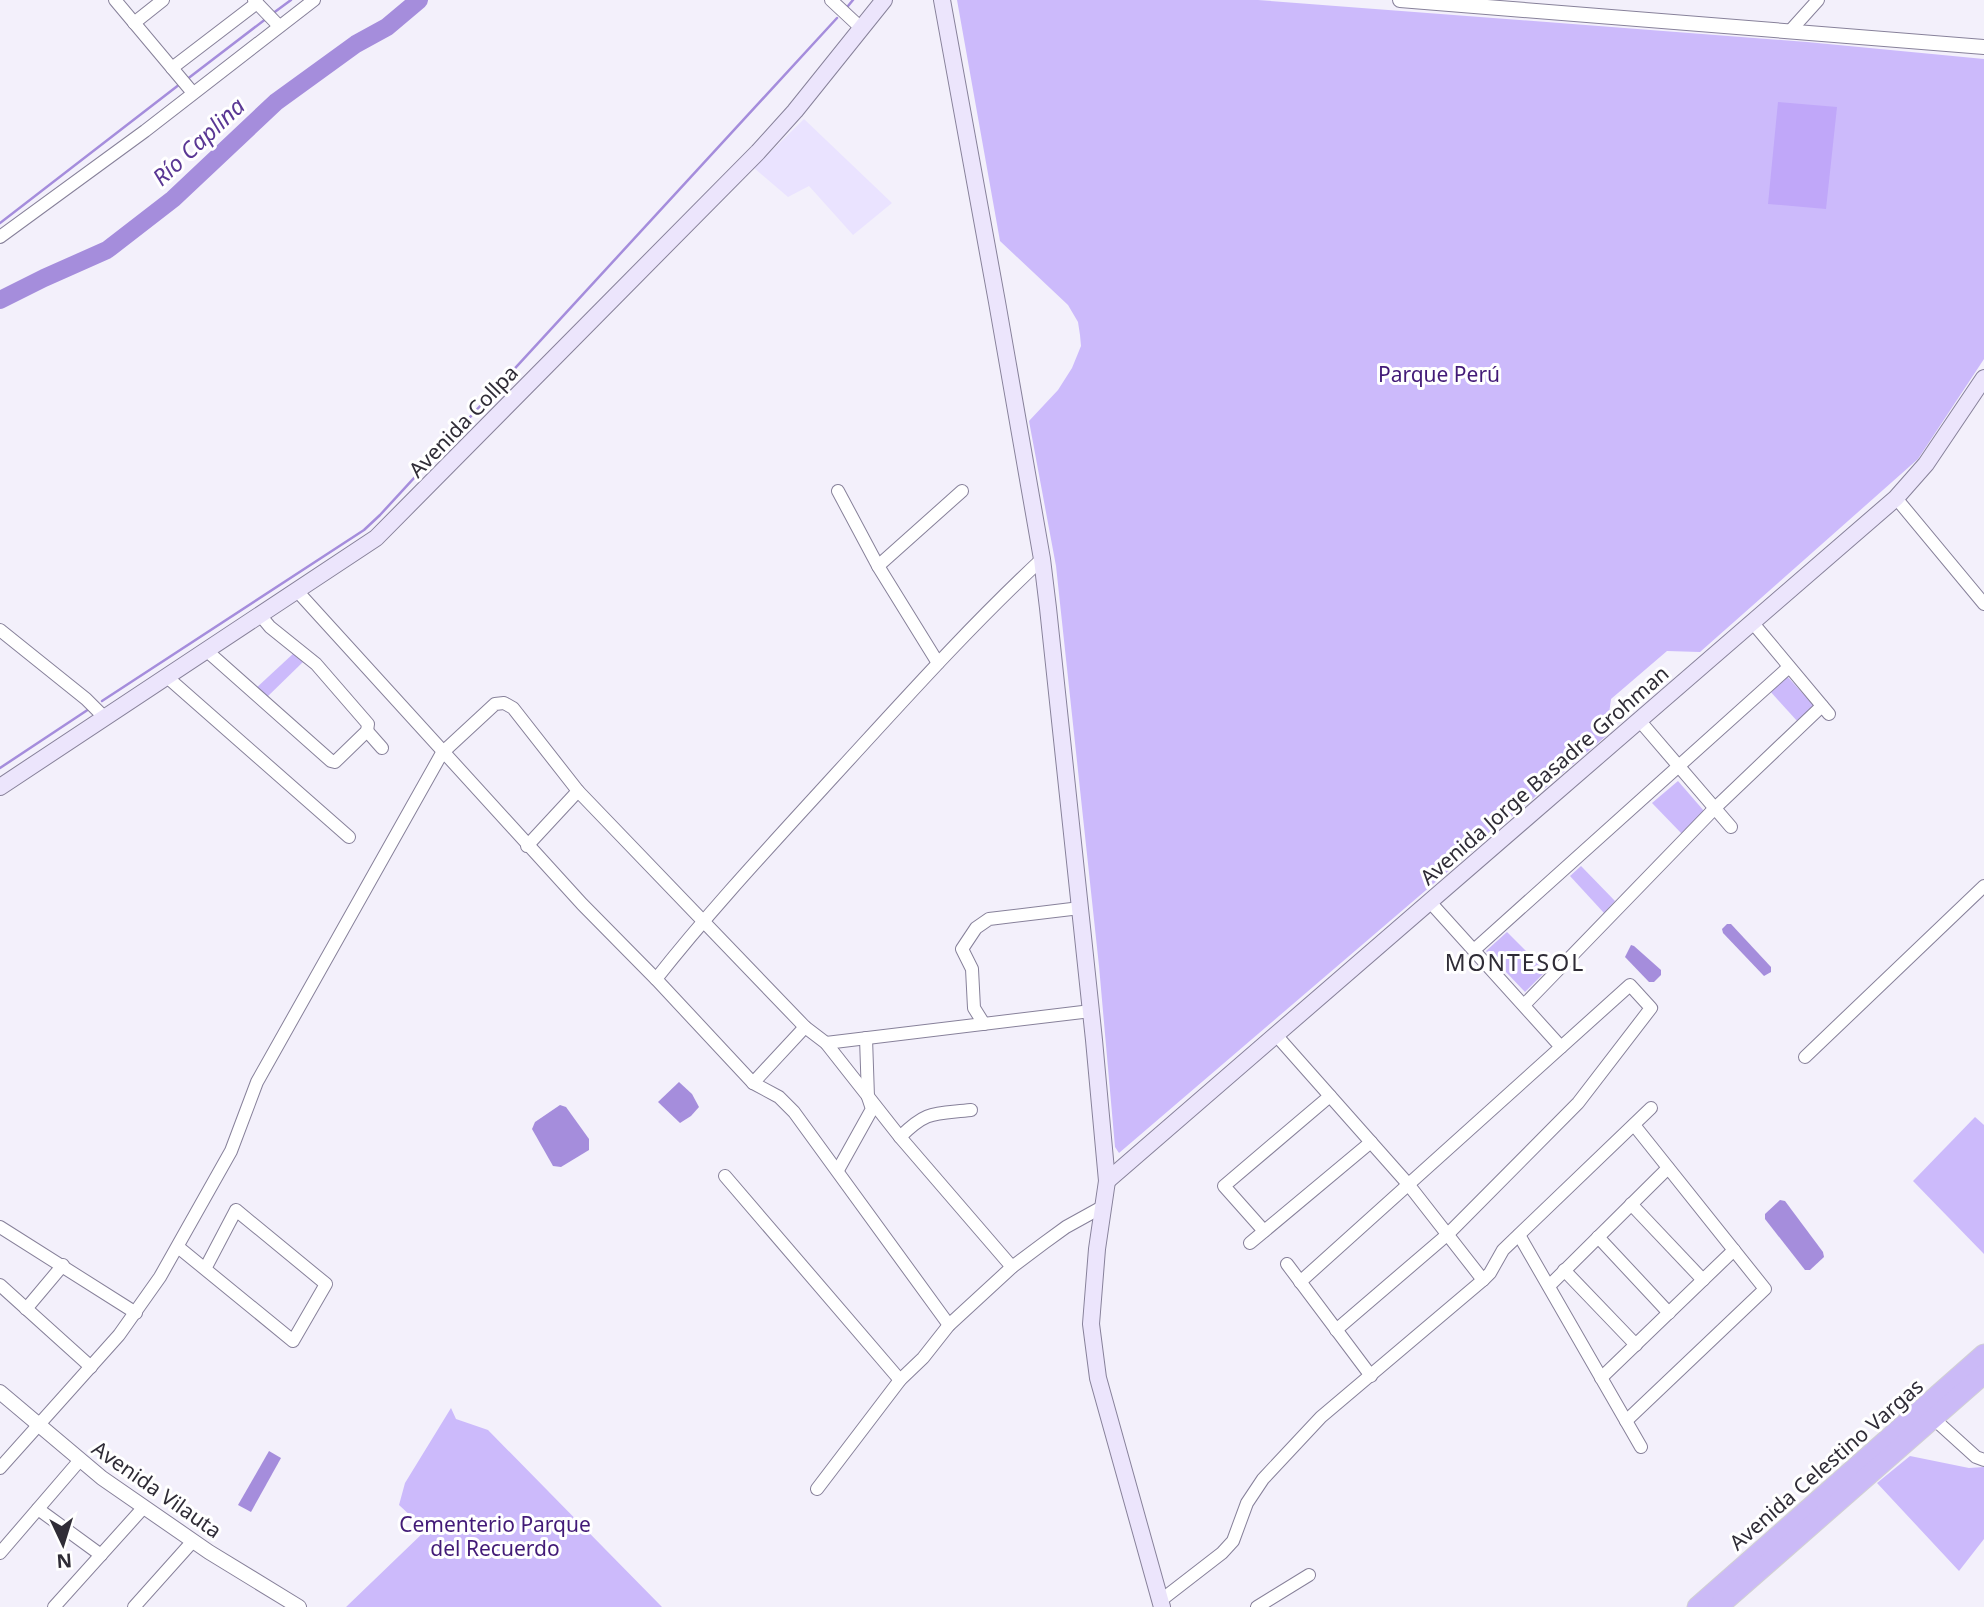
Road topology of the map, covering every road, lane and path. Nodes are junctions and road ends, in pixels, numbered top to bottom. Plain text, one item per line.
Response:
1 (115, 0) edge
2 (163, 0) edge
3 (314, 0) edge
4 (831, 0) edge
5 (884, 0) edge
6 (942, 0) edge
7 (1400, 0) edge
8 (1818, 0) edge
9 (255, 2) edge
10 (273, 20) junction
11 (134, 23) junction
12 (861, 28) junction
13 (1791, 30) junction
14 (1984, 47) edge
15 (183, 81) junction
16 (0, 237) edge
17 (1984, 377) edge
18 (838, 491) dead end
19 (962, 491) dead end
20 (1896, 498) junction
21 (1042, 559) junction
22 (878, 566) junction
23 (298, 592) junction
24 (1984, 604) edge
25 (260, 615) junction
26 (1752, 622) junction
27 (0, 630) edge
28 (207, 651) junction
29 (938, 663) junction
30 (1789, 667) junction
31 (167, 677) junction
32 (105, 719) junction
33 (1639, 720) junction
34 (367, 732) junction
35 (382, 748) dead end
36 (442, 753) junction
37 (1677, 765) junction
38 (0, 787) edge
39 (578, 791) junction
40 (1715, 808) junction
41 (1731, 827) dead end
42 (349, 837) dead end
43 (527, 846) junction
44 (1984, 886) edge
45 (1430, 902) junction
46 (1080, 908) junction
47 (702, 921) junction
48 (1474, 950) junction
49 (656, 979) junction
50 (1524, 1005) junction
51 (1091, 1011) junction
52 (984, 1024) junction
53 (805, 1027) junction
54 (1276, 1035) junction
55 (866, 1038) junction
56 (826, 1043) junction
57 (1561, 1046) junction
58 (1805, 1058) dead end
59 (753, 1083) junction
60 (1330, 1096) junction
61 (868, 1097) junction
62 (1651, 1108) dead end
63 (971, 1110) dead end
64 (1633, 1125) junction
65 (900, 1136) junction
66 (1371, 1142) junction
67 (1668, 1168) junction
68 (838, 1170) junction
69 (725, 1177) dead end
70 (1107, 1181) junction
71 (1408, 1184) junction
72 (1631, 1204) junction
73 (1104, 1206) junction
74 (0, 1227) edge
75 (1264, 1231) junction
76 (1448, 1234) junction
77 (1518, 1235) junction
78 (1598, 1237) junction
79 (1250, 1243) dead end
80 (178, 1247) junction
81 (1734, 1250) junction
82 (1287, 1264) dead end
83 (63, 1265) junction
84 (1012, 1267) junction
85 (205, 1269) junction
86 (1564, 1270) junction
87 (1483, 1280) junction
88 (1703, 1280) junction
89 (1300, 1282) junction
90 (0, 1285) edge
91 (1549, 1286) junction
92 (26, 1309) junction
93 (136, 1313) junction
94 (1669, 1313) junction
95 (949, 1325) junction
96 (1336, 1330) junction
97 (1636, 1345) junction
98 (1984, 1354) edge
99 (91, 1367) junction
100 (1984, 1374) edge
101 (1371, 1376) junction
102 (1601, 1378) junction
103 (900, 1380) junction
104 (0, 1392) edge
105 (1934, 1419) junction
106 (1626, 1421) junction
107 (39, 1426) junction
108 (1905, 1434) junction
109 (1641, 1447) dead end
110 (80, 1460) junction
111 (1984, 1460) edge
112 (0, 1468) edge
113 (817, 1489) dead end
114 (144, 1507) junction
115 (38, 1508) junction
116 (194, 1541) junction
117 (0, 1553) edge
118 (101, 1555) junction
119 (1309, 1575) dead end
120 (1161, 1604) edge
121 (1708, 1605) edge
122 (54, 1607) edge
123 (134, 1607) edge
124 (299, 1607) edge
125 (1257, 1607) edge

1 - 11 street
2 - 11 street
3 - 10 street
4 - 12 street
5 - 12 main road, Avenida Collpa
6 - 21 main road
7 - 13 street
8 - 13 street
9 - 10 street
9 - 15 street
10 - 15 street
11 - 15 street
12 - 23 main road, Avenida Collpa
13 - 14 street
15 - 16 street
17 - 20 main road, Avenida Jorge Basadre Grohman
18 - 22 street
19 - 22 street
20 - 24 street
20 - 26 main road, Avenida Jorge Basadre Grohman
21 - 29 street
21 - 46 main road
22 - 29 street
23 - 25 main road, Avenida Collpa
23 - 36 street
25 - 28 main road, Avenida Collpa
25 - 34 street
26 - 30 street
26 - 33 main road, Avenida Jorge Basadre Grohman
27 - 32 street
28 - 31 main road, Avenida Collpa
28 - 34 street
29 - 47 street
30 - 37 street
30 - 40 street
31 - 32 main road, Avenida Collpa
31 - 42 street
32 - 38 main road, Avenida Collpa
33 - 37 street
33 - 45 main road, Avenida Jorge Basadre Grohman
34 - 35 street
36 - 39 street
36 - 43 street
36 - 80 street
37 - 40 street
37 - 48 street
39 - 43 street
39 - 47 street
40 - 41 street
40 - 50 street
43 - 49 street
44 - 58 street
45 - 48 street
45 - 54 main road, Avenida Jorge Basadre Grohman
46 - 51 main road
46 - 52 street
47 - 49 street
47 - 53 street
48 - 50 street
49 - 59 street
50 - 57 street
51 - 52 street
51 - 70 main road
52 - 55 street
53 - 56 street
53 - 59 street
54 - 60 street
54 - 70 main road, Avenida Jorge Basadre Grohman
55 - 56 street
55 - 61 street
56 - 61 street
57 - 71 street
57 - 76 street
59 - 68 street
60 - 66 street
60 - 75 street
61 - 65 street
61 - 68 street
62 - 64 street
63 - 65 street
64 - 67 street
64 - 77 street
65 - 84 street
66 - 71 street
66 - 75 street
67 - 72 street
67 - 81 street
68 - 95 street
69 - 103 street
70 - 73 main road
71 - 76 street
71 - 89 street
72 - 78 street
72 - 88 street
73 - 84 street
73 - 120 main road
74 - 83 street
75 - 79 street
76 - 87 street
76 - 96 street
77 - 87 street
77 - 91 street
78 - 86 street
78 - 94 street
80 - 85 street
80 - 93 street
81 - 88 street
81 - 106 street
82 - 89 street
83 - 92 street
83 - 93 street
84 - 95 street
85 - 85 street
86 - 91 street
86 - 97 street
87 - 101 street
88 - 94 street
89 - 96 street
90 - 92 street
91 - 102 street
92 - 99 street
93 - 99 street
94 - 97 street
95 - 103 street
96 - 101 street
97 - 102 street
98 - 108 highway, Avenida Celestino Vargas
99 - 107 street
100 - 105 highway, Avenida Celestino Vargas
101 - 120 street
102 - 106 street
103 - 113 street
104 - 107 street, Avenida Vilauta
105 - 108 highway, Avenida Celestino Vargas
105 - 111 street
106 - 109 street
107 - 110 street, Avenida Vilauta
107 - 112 street
108 - 121 highway, Avenida Celestino Vargas
110 - 114 street, Avenida Vilauta
110 - 115 street
114 - 116 street, Avenida Vilauta
114 - 118 street
115 - 117 street
115 - 118 street
116 - 123 street
116 - 124 street, Avenida Vilauta
118 - 122 street
119 - 125 street

